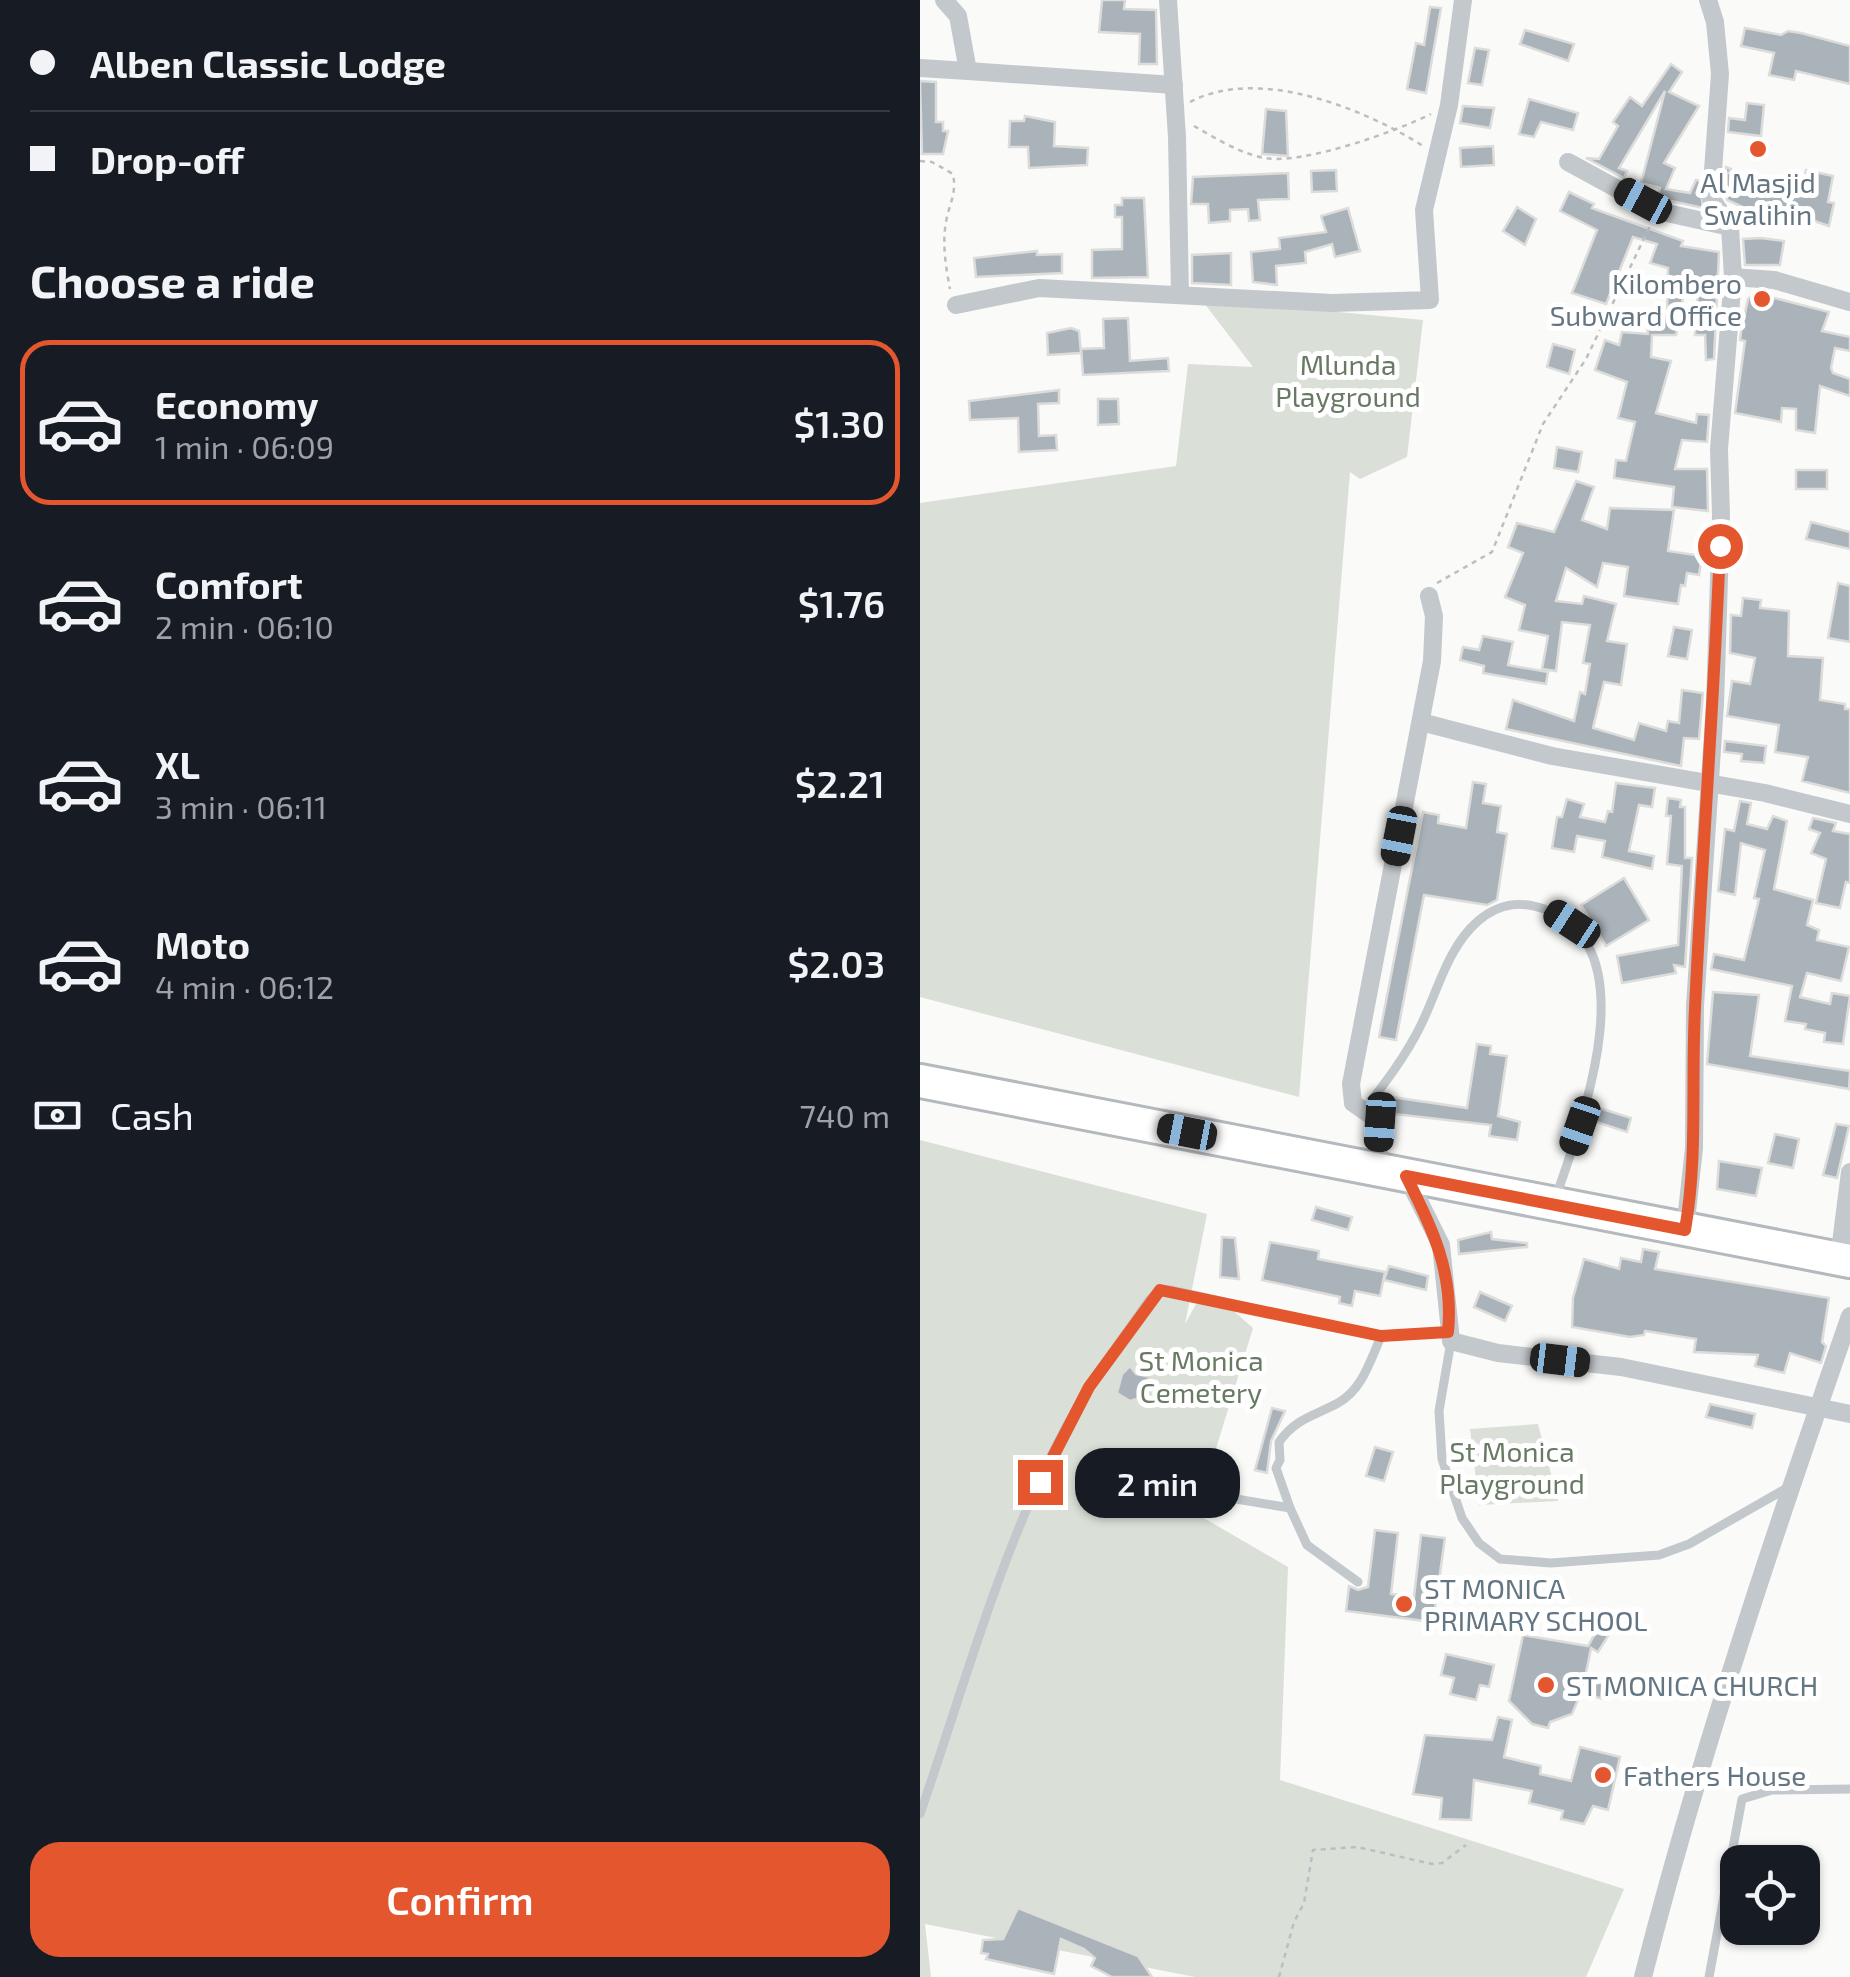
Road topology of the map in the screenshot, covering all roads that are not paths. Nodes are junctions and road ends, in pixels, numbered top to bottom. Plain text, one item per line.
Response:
1 (1168, 0) edge
2 (1463, 0) edge
3 (1708, 0) edge
4 (947, 2) edge
5 (920, 68) edge
6 (968, 71) junction
7 (1174, 84) junction
8 (1568, 162) dead end
9 (1730, 227) junction
10 (1733, 277) junction
11 (1180, 295) junction
12 (1850, 302) edge
13 (956, 305) road end
14 (1429, 596) road end
15 (1421, 722) junction
16 (1709, 786) junction
17 (1850, 814) edge
18 (920, 1081) edge
19 (1365, 1110) junction
20 (1850, 1172) edge
21 (1392, 1173) junction
22 (1553, 1204) junction
23 (1685, 1230) junction
24 (1844, 1260) edge
25 (1849, 1323) edge
26 (1381, 1336) junction
27 (1450, 1337) junction
28 (1817, 1409) junction
29 (1850, 1414) edge
30 (1790, 1486) junction
31 (1290, 1508) junction
32 (1210, 1513) dead end
33 (1358, 1582) dead end
34 (1850, 1788) edge
35 (920, 1814) edge
36 (1643, 1977) edge
37 (1708, 1977) edge

1 - 7 street
2 - 11 street
3 - 9 street
4 - 6 street
5 - 6 street
6 - 7 street
7 - 11 street
8 - 9 street
9 - 10 street
10 - 12 street
10 - 16 street
11 - 13 street
14 - 15 street
15 - 16 street
15 - 19 street
16 - 17 street
16 - 23 street
18 - 21 highway
19 - 21 street
19 - 22 lane
20 - 24 street
21 - 22 highway
21 - 27 street
22 - 23 highway
23 - 24 highway
25 - 28 street
26 - 27 lane
26 - 31 lane
26 - 35 lane
27 - 28 street
27 - 30 lane
28 - 29 street
28 - 30 street
30 - 36 street
31 - 32 lane
31 - 33 lane
34 - 37 lane

